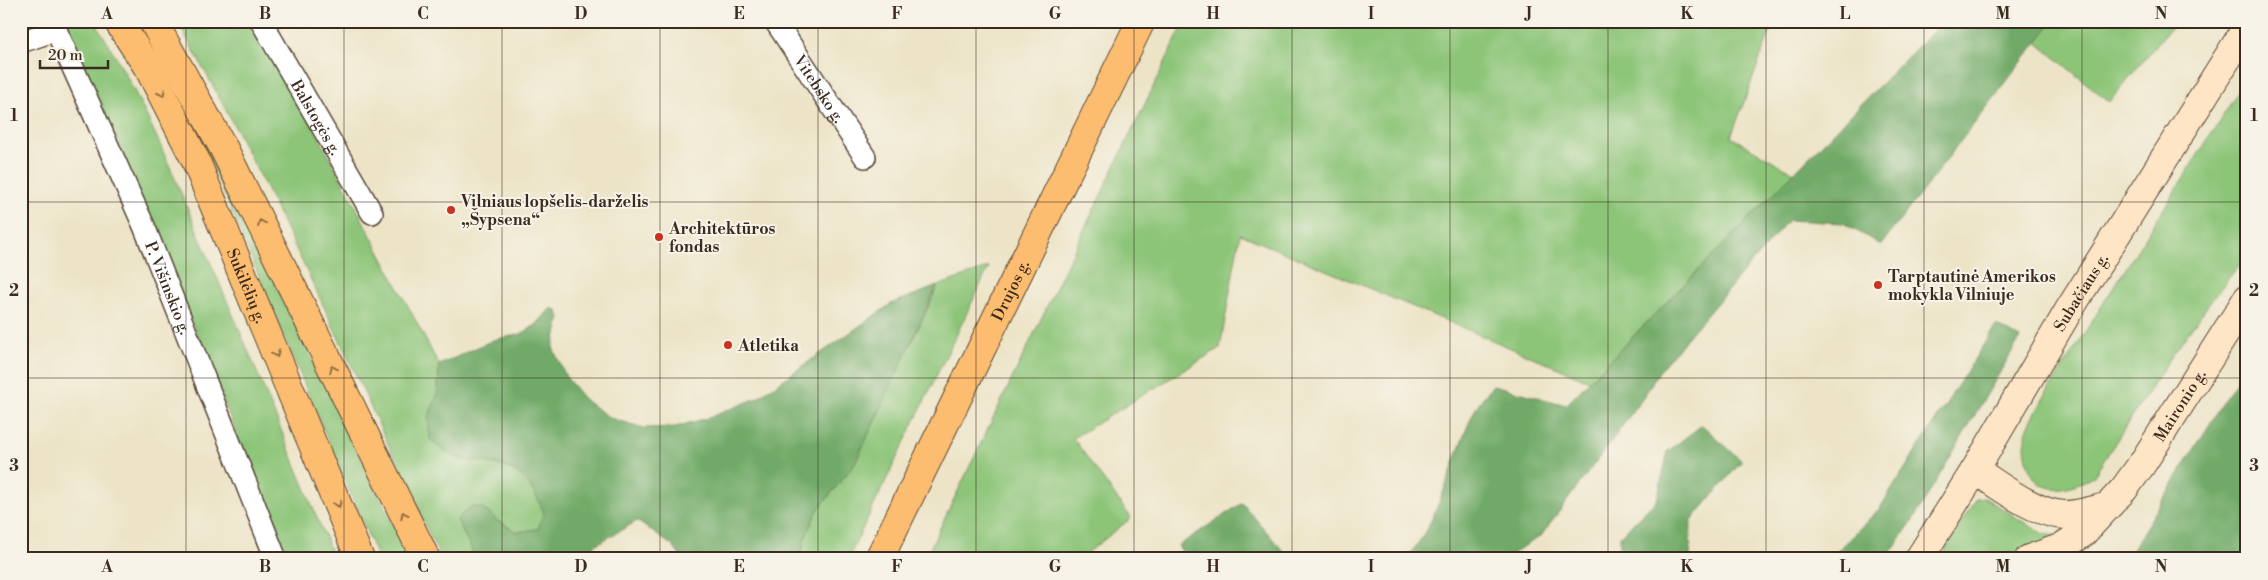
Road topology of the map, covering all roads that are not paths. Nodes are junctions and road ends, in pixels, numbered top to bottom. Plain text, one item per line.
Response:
1 (118, 21) edge
2 (153, 21) edge
3 (261, 21) edge
4 (775, 21) edge
5 (1141, 21) edge
6 (54, 25) edge
7 (2247, 27) edge
8 (21, 42) edge
9 (865, 156) dead end
10 (372, 213) dead end
11 (2247, 299) edge
12 (1975, 470) junction
13 (2106, 507) junction
14 (276, 559) edge
15 (360, 559) edge
16 (426, 559) edge
17 (879, 559) edge
18 (1919, 559) edge
19 (2029, 559) edge

1 -> 15 main road, Sukilėlių g.
16 -> 2 main road
3 - 10 street, Balstogės g.
4 - 9 street, Vitebsko g.
5 - 17 main road, Drujos g.
6 - 8 street
6 - 14 street, P. Višinskio g.
7 - 12 main road, Subačiaus g.
11 - 13 main road, Maironio g.
12 - 13 main road
12 - 18 main road, Subačiaus g.
13 - 19 main road, Maironio g.

